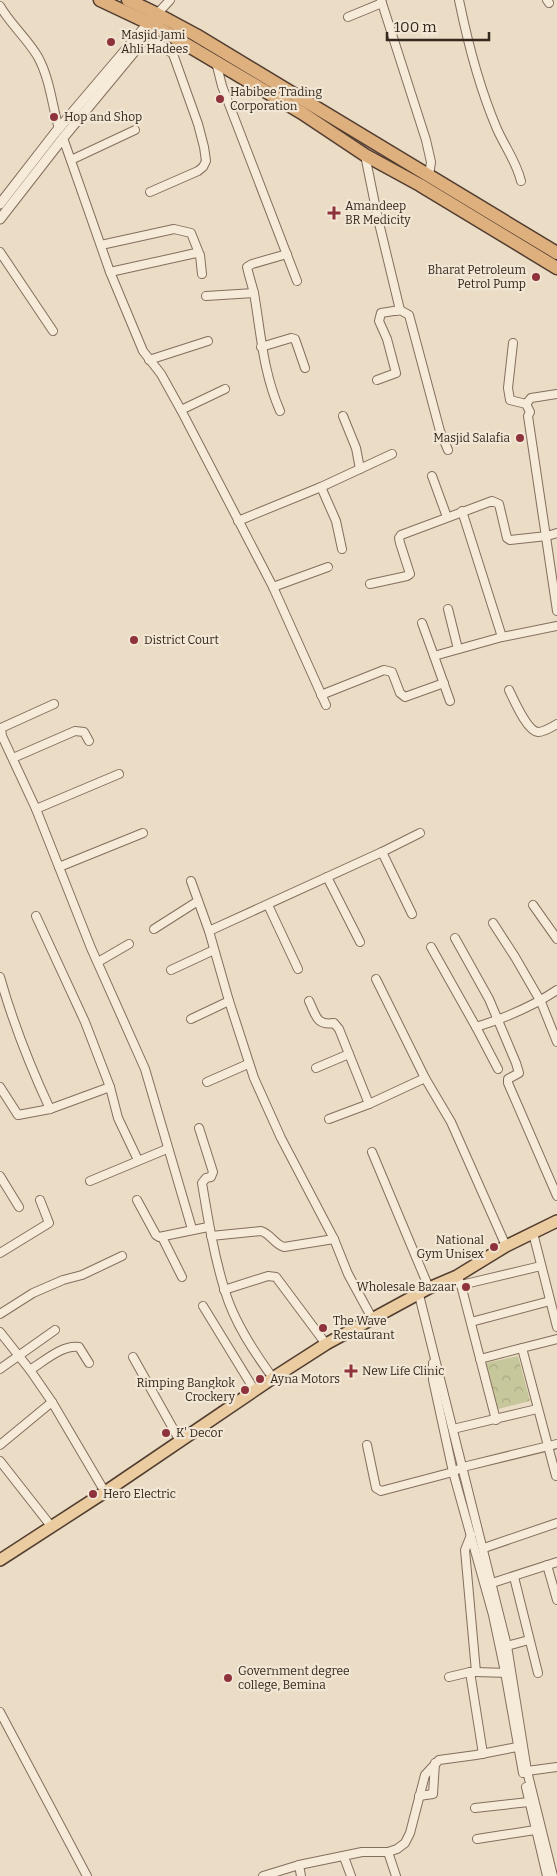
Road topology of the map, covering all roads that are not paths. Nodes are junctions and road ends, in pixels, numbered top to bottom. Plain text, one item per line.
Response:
1 (100, 0) edge
2 (128, 0) edge
3 (170, 0) edge
4 (459, 0) edge
5 (382, 2) edge
6 (0, 6) edge
7 (348, 17) dead end
8 (154, 23) junction
9 (216, 62) junction
10 (59, 128) junction
11 (135, 130) dead end
12 (63, 138) junction
13 (365, 155) junction
14 (71, 160) junction
15 (429, 176) junction
16 (521, 181) dead end
17 (150, 192) dead end
18 (0, 204) edge
19 (0, 219) edge
20 (101, 246) junction
21 (0, 252) edge
22 (198, 253) junction
23 (557, 253) edge
24 (287, 254) junction
25 (557, 268) edge
26 (110, 272) junction
27 (202, 274) dead end
28 (297, 281) dead end
29 (254, 292) junction
30 (206, 296) dead end
31 (400, 310) junction
32 (53, 331) dead end
33 (208, 341) dead end
34 (513, 343) dead end
35 (261, 347) junction
36 (149, 360) junction
37 (305, 368) dead end
38 (377, 380) dead end
39 (225, 389) dead end
40 (557, 394) edge
41 (526, 404) junction
42 (181, 410) junction
43 (280, 411) dead end
44 (343, 416) dead end
45 (448, 450) dead end
46 (392, 454) dead end
47 (360, 469) junction
48 (432, 476) dead end
49 (321, 487) junction
50 (462, 511) junction
51 (447, 517) junction
52 (238, 521) junction
53 (557, 533) edge
54 (547, 536) junction
55 (342, 550) dead end
56 (328, 566) dead end
57 (370, 584) dead end
58 (273, 587) junction
59 (556, 595) edge
60 (448, 609) dead end
61 (557, 611) edge
62 (422, 623) dead end
63 (557, 626) edge
64 (502, 637) junction
65 (458, 650) junction
66 (434, 656) junction
67 (444, 683) junction
68 (509, 690) dead end
69 (321, 695) junction
70 (450, 701) dead end
71 (54, 704) dead end
72 (326, 705) dead end
73 (557, 724) edge
74 (89, 741) dead end
75 (13, 758) junction
76 (119, 774) dead end
77 (36, 809) junction
78 (144, 833) dead end
79 (420, 833) dead end
80 (382, 852) junction
81 (59, 867) junction
82 (327, 878) junction
83 (191, 881) dead end
84 (198, 901) junction
85 (268, 905) junction
86 (533, 905) dead end
87 (412, 914) dead end
88 (36, 916) dead end
89 (493, 923) dead end
90 (154, 929) dead end
91 (209, 932) junction
92 (455, 938) dead end
93 (557, 939) edge
94 (360, 942) dead end
95 (129, 944) dead end
96 (431, 947) dead end
97 (214, 950) junction
98 (98, 962) junction
99 (298, 969) dead end
100 (171, 970) dead end
101 (0, 977) edge
102 (376, 979) dead end
103 (557, 990) edge
104 (229, 1001) junction
105 (309, 1001) dead end
106 (541, 1002) junction
107 (191, 1019) dead end
108 (499, 1020) junction
109 (476, 1027) junction
110 (557, 1042) edge
111 (349, 1054) junction
112 (248, 1064) junction
113 (316, 1068) dead end
114 (498, 1069) dead end
115 (425, 1078) junction
116 (207, 1082) dead end
117 (0, 1087) edge
118 (110, 1087) junction
119 (369, 1104) junction
120 (50, 1110) junction
121 (329, 1119) dead end
122 (199, 1128) dead end
123 (167, 1149) junction
124 (372, 1152) dead end
125 (138, 1160) junction
126 (0, 1176) edge
127 (90, 1181) dead end
128 (557, 1196) edge
129 (40, 1200) dead end
130 (137, 1200) dead end
131 (19, 1207) dead end
132 (557, 1221) edge
133 (208, 1227) junction
134 (192, 1229) junction
135 (532, 1233) junction
136 (210, 1236) junction
137 (162, 1237) junction
138 (334, 1239) junction
139 (506, 1246) junction
140 (0, 1253) edge
141 (122, 1256) dead end
142 (541, 1266) junction
143 (182, 1277) dead end
144 (459, 1281) junction
145 (224, 1290) junction
146 (424, 1291) junction
147 (550, 1301) junction
148 (203, 1306) dead end
149 (0, 1314) edge
150 (373, 1320) junction
151 (471, 1322) junction
152 (556, 1323) edge
153 (54, 1330) dead end
154 (0, 1332) edge
155 (557, 1339) edge
156 (326, 1344) junction
157 (522, 1348) junction
158 (433, 1351) junction
159 (18, 1355) junction
160 (134, 1357) dead end
161 (480, 1359) junction
162 (89, 1363) dead end
163 (0, 1369) edge
164 (30, 1370) junction
165 (273, 1378) junction
166 (256, 1390) junction
167 (52, 1402) junction
168 (537, 1409) junction
169 (496, 1420) junction
170 (453, 1429) junction
171 (180, 1441) junction
172 (557, 1444) edge
173 (0, 1445) edge
174 (368, 1445) dead end
175 (548, 1446) junction
176 (0, 1461) edge
177 (463, 1467) junction
178 (453, 1472) junction
179 (556, 1476) edge
180 (105, 1492) junction
181 (557, 1523) edge
182 (51, 1526) junction
183 (471, 1535) junction
184 (484, 1548) junction
185 (0, 1560) edge
186 (557, 1562) edge
187 (547, 1564) junction
188 (514, 1577) junction
189 (488, 1585) junction
190 (557, 1600) edge
191 (529, 1640) junction
192 (507, 1646) junction
193 (473, 1672) junction
194 (509, 1673) junction
195 (538, 1673) dead end
196 (449, 1677) dead end
197 (0, 1712) edge
198 (517, 1747) junction
199 (483, 1754) junction
200 (436, 1763) junction
201 (557, 1767) edge
202 (527, 1771) junction
203 (419, 1796) junction
204 (529, 1802) junction
205 (474, 1808) dead end
206 (535, 1830) junction
207 (477, 1839) dead end
208 (388, 1852) junction
209 (344, 1857) junction
210 (299, 1865) junction
211 (87, 1876) edge
212 (263, 1876) edge
213 (302, 1876) edge
214 (351, 1876) edge
215 (396, 1876) edge
216 (547, 1876) edge
217 (553, 1876) edge

1 - 8 highway
2 - 8 highway
3 - 8 street
4 - 16 street
5 - 7 street
5 - 15 street
6 - 10 street
8 - 9 highway
8 - 10 street
8 - 12 street
8 - 15 highway
8 - 17 street
9 - 13 highway
9 - 24 street
10 - 18 street
11 - 14 street
12 - 14 street
12 - 19 street
13 - 25 highway
13 - 31 street
14 - 20 street
15 - 23 highway
20 - 22 street
20 - 26 street
21 - 32 street
22 - 26 street
22 - 27 street
24 - 28 street
24 - 29 street
26 - 36 street
29 - 30 street
29 - 35 street
31 - 38 street
31 - 45 street
33 - 36 street
34 - 41 street
35 - 37 street
35 - 43 street
36 - 42 street
39 - 42 street
40 - 41 street
41 - 54 street
42 - 52 street
44 - 47 street
46 - 47 street
47 - 49 street
48 - 51 street
49 - 52 street
49 - 55 street
50 - 51 street
50 - 54 street
50 - 64 street
51 - 57 street
52 - 58 street
53 - 54 street
54 - 59 street
56 - 58 street
58 - 69 street
59 - 61 street
60 - 65 street
62 - 66 street
63 - 64 street
64 - 65 street
65 - 66 street
66 - 67 street
67 - 69 street
67 - 70 street
68 - 73 street
69 - 72 street
71 - 75 street
74 - 75 street
75 - 77 street
76 - 77 street
77 - 81 street
78 - 81 street
79 - 80 street
80 - 82 street
80 - 87 street
81 - 98 street
82 - 85 street
82 - 94 street
83 - 84 street
84 - 90 street
84 - 91 street
85 - 91 street
85 - 99 street
86 - 93 street
88 - 118 street
89 - 106 street
91 - 97 street
92 - 108 street
95 - 98 street
96 - 109 street
97 - 100 street
97 - 104 street
98 - 123 street
101 - 120 street
102 - 115 street
103 - 106 street
104 - 107 street
104 - 112 street
105 - 111 street
106 - 108 street
106 - 110 street
108 - 109 street
108 - 128 street
109 - 114 street
111 - 113 street
111 - 119 street
112 - 116 street
112 - 138 street
115 - 119 street
115 - 139 street
117 - 120 street
118 - 120 street
118 - 125 street
119 - 121 street
122 - 133 street
123 - 125 street
123 - 134 street
124 - 146 street
125 - 127 street
126 - 131 street
129 - 140 street
130 - 137 street
132 - 135 main road
133 - 134 street
133 - 136 street
134 - 137 street
135 - 139 main road
135 - 142 street
136 - 138 street
136 - 145 street
137 - 143 street
138 - 150 street
139 - 144 main road
141 - 149 street
142 - 144 street
142 - 147 street
144 - 146 main road
144 - 151 street
145 - 156 street
145 - 165 street
146 - 150 main road
146 - 158 street
147 - 151 street
147 - 152 street
148 - 166 street
150 - 156 main road
151 - 161 street
153 - 159 street
154 - 159 street
155 - 157 street
156 - 165 main road
157 - 161 street
157 - 168 street
158 - 170 street
158 - 178 street
159 - 163 street
159 - 164 street
160 - 171 street
161 - 169 street
162 - 164 street
164 - 167 street
165 - 166 main road
166 - 171 main road
167 - 173 street
167 - 180 street
168 - 169 street
168 - 175 street
169 - 170 street
170 - 177 street
171 - 180 main road
172 - 175 street
174 - 178 street
175 - 177 street
175 - 179 street
176 - 182 street
177 - 178 street
177 - 184 street
178 - 183 street
180 - 182 main road
181 - 184 street
182 - 185 main road
183 - 189 street
183 - 193 street
184 - 189 street
186 - 187 street
187 - 188 street
187 - 190 street
188 - 189 street
188 - 191 street
189 - 192 street
189 - 194 street
191 - 192 street
191 - 195 street
192 - 194 street
193 - 194 street
193 - 196 street
193 - 199 street
194 - 198 street
194 - 202 street
197 - 211 street
198 - 199 street
198 - 204 street
199 - 200 street
200 - 203 street
200 - 203 street
201 - 202 street
202 - 217 street
203 - 208 street
204 - 205 street
204 - 206 street
206 - 207 street
206 - 216 street
208 - 209 street
208 - 215 street
209 - 210 street
209 - 214 street
210 - 212 street
210 - 213 street

